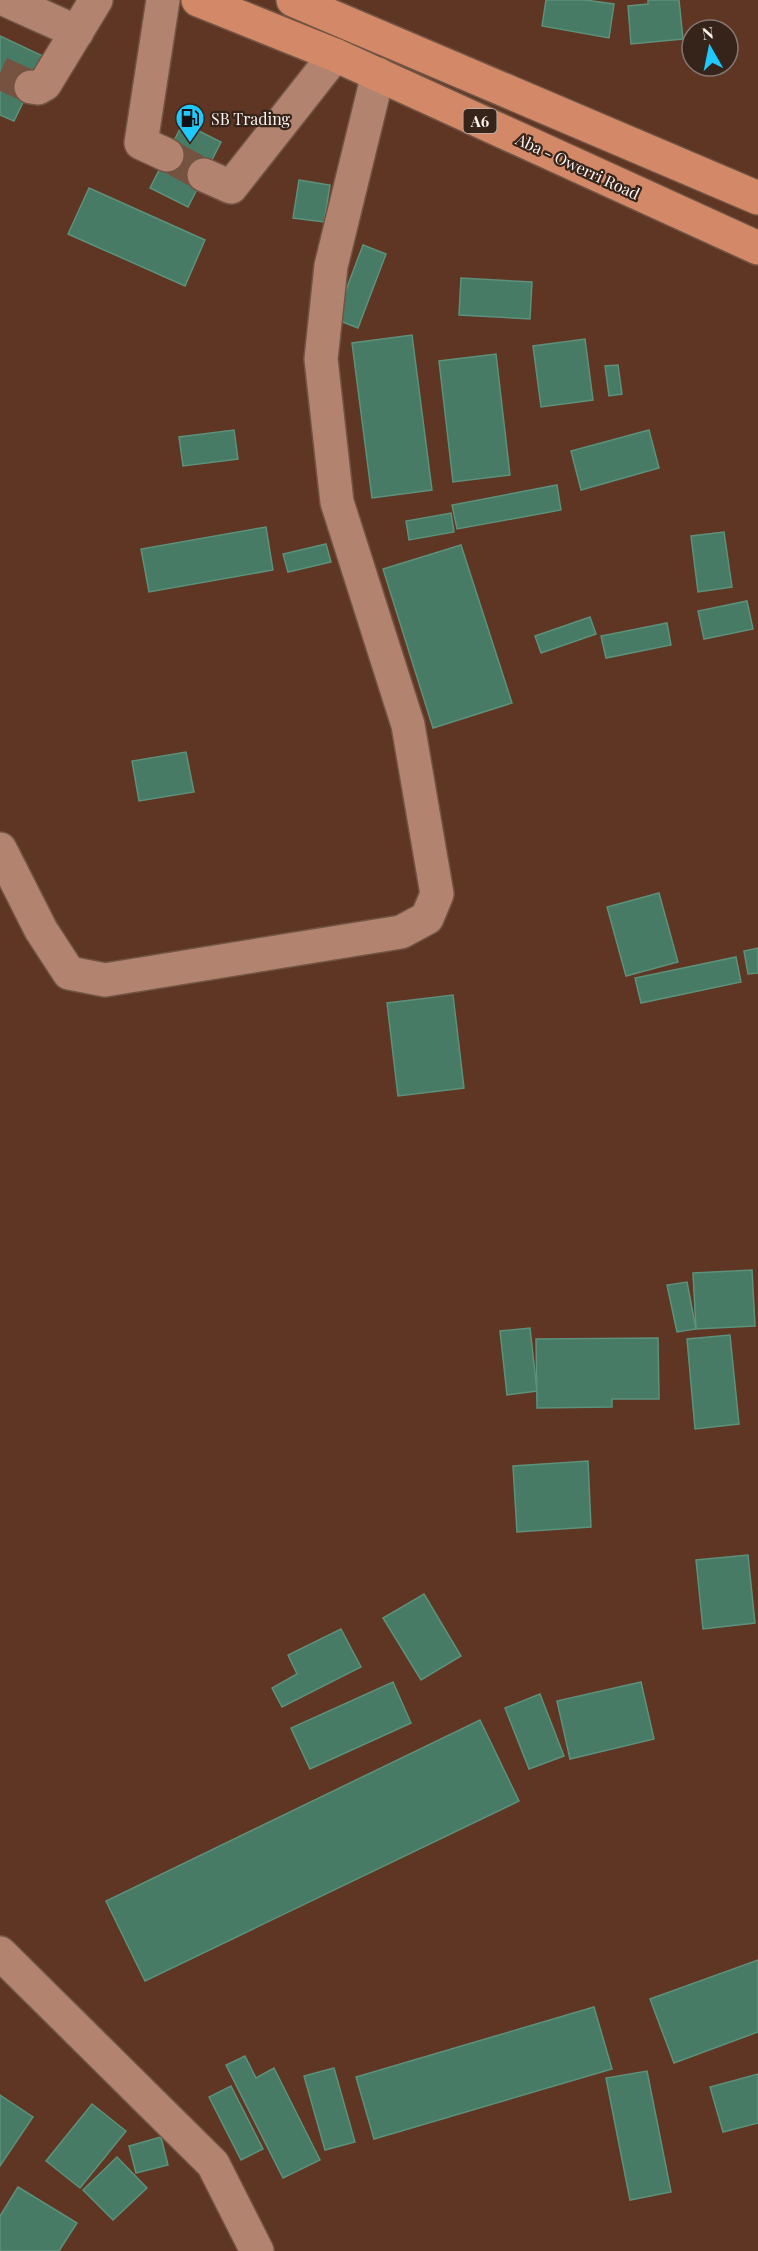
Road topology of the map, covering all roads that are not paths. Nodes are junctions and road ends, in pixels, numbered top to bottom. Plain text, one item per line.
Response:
1 (6, 0) edge
2 (96, 0) edge
3 (163, 0) edge
4 (198, 0) edge
5 (293, 0) edge
6 (77, 32) junction
7 (335, 55) junction
8 (378, 74) junction
9 (31, 87) dead end
10 (167, 155) tunnel mouth
11 (204, 175) tunnel mouth
12 (758, 198) edge
13 (758, 248) edge
14 (0, 849) edge
15 (0, 1953) edge
16 (256, 2251) edge

1 - 6 street
2 - 6 street
3 - 10 street
4 - 7 highway, Aba - Owerri Road / A6
5 - 12 highway, A6
6 - 9 street
7 - 8 highway, Aba - Owerri Road / A6
7 - 11 street
8 - 13 highway, Aba - Owerri Road / A6
8 - 14 street
15 - 16 street

